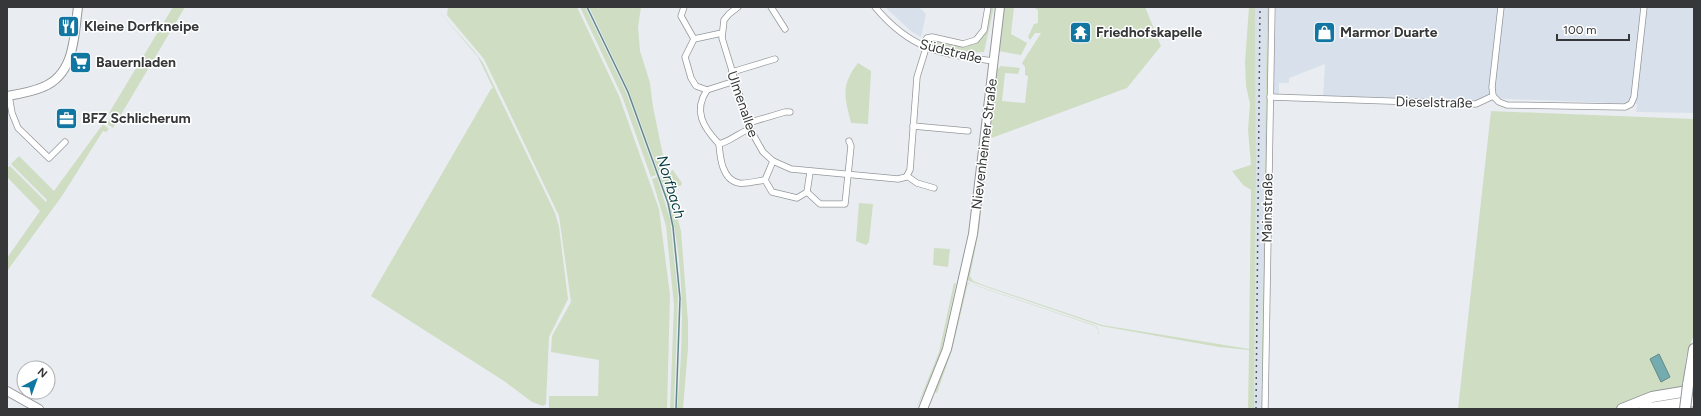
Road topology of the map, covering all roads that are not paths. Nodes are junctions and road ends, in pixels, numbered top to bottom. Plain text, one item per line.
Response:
1 (78, 7) edge
2 (684, 7) edge
3 (738, 7) edge
4 (771, 7) edge
5 (875, 7) edge
6 (988, 7) edge
7 (1000, 7) edge
8 (1272, 7) edge
9 (1501, 7) edge
10 (1644, 7) edge
11 (785, 29) dead end
12 (722, 33) junction
13 (694, 39) junction
14 (924, 47) junction
15 (775, 59) dead end
16 (993, 61) junction
17 (732, 72) junction
18 (735, 81) junction
19 (707, 90) junction
20 (8, 96) edge
21 (1493, 96) junction
22 (1270, 97) junction
23 (790, 112) dead end
24 (749, 126) junction
25 (913, 126) junction
26 (968, 130) dead end
27 (849, 141) dead end
28 (66, 142) dead end
29 (719, 144) junction
30 (773, 161) junction
31 (810, 172) junction
32 (848, 175) junction
33 (907, 176) junction
34 (765, 180) junction
35 (934, 188) dead end
36 (807, 192) junction
37 (1694, 350) edge
38 (1691, 388) edge
39 (7, 391) edge
40 (1694, 401) edge
41 (39, 409) edge
42 (924, 409) edge
43 (1265, 409) edge
44 (1622, 409) edge
45 (1644, 409) edge
46 (1686, 409) edge

1 - 20 main road
2 - 13 street
3 - 12 street
4 - 11 street
5 - 14 street, Südstraße
6 - 14 street
7 - 16 main road, Nievenheimer Straße
8 - 22 street, Mainstraße
9 - 21 street
10 - 21 street, Dieselstraße
12 - 13 street
12 - 17 street, Ulmenallee
13 - 19 street
14 - 16 street, Südstraße
14 - 25 street
15 - 17 street
16 - 42 main road, Nievenheimer Straße
17 - 18 street, Ulmenallee
18 - 19 street
18 - 24 street, Ulmenallee
19 - 29 street
20 - 28 street
21 - 22 street, Dieselstraße
22 - 43 street, Mainstraße
23 - 24 street
24 - 29 street
24 - 30 street, Ulmenallee
25 - 26 street
25 - 33 street
27 - 32 street
29 - 34 street
30 - 31 street, Ulmenallee
30 - 34 street
31 - 32 street, Ulmenallee
31 - 36 street
32 - 33 street, Ulmenallee
32 - 36 street
33 - 35 street
34 - 36 street
37 - 38 highway
38 - 44 highway
38 - 46 highway, bridge
39 - 41 main road
40 - 45 highway

